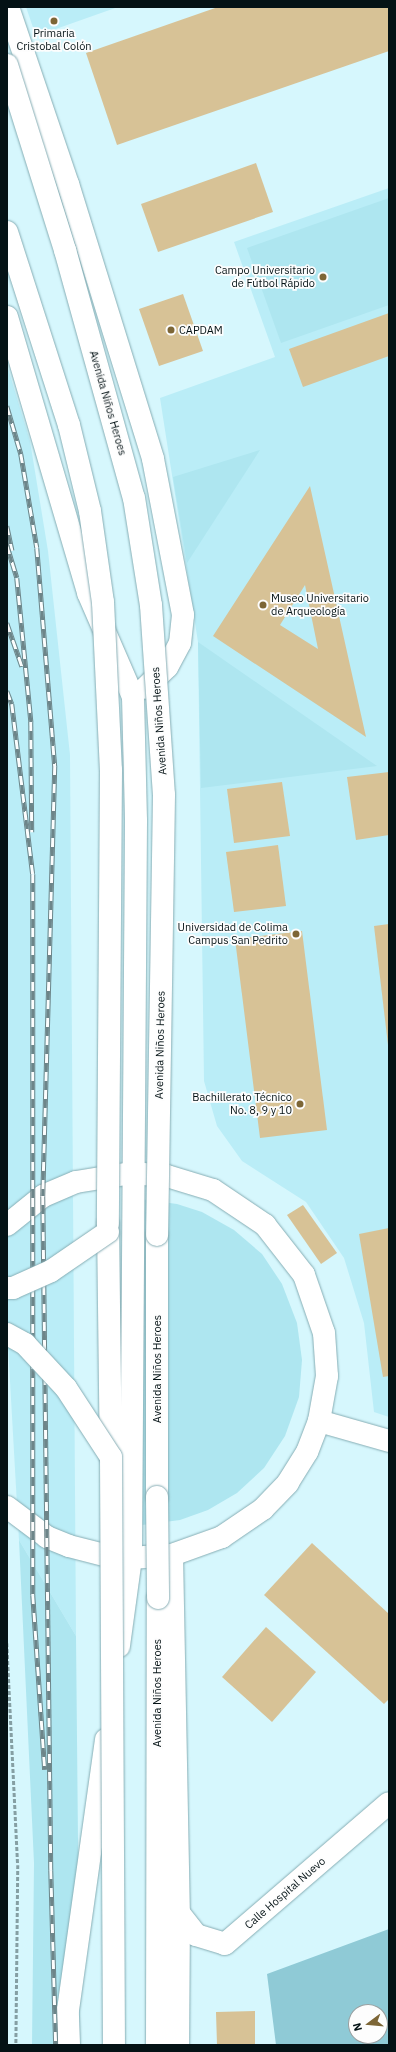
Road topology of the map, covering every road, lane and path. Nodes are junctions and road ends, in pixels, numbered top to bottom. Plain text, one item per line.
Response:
1 (8, 7) edge
2 (7, 65) edge
3 (7, 232) edge
4 (7, 318) edge
5 (133, 697) junction
6 (132, 1173) junction
7 (7, 1225) edge
8 (108, 1232) junction
9 (7, 1288) edge
10 (7, 1334) edge
11 (319, 1421) junction
12 (389, 1441) edge
13 (111, 1458) junction
14 (7, 1507) edge
15 (172, 1555) junction
16 (131, 1558) junction
17 (7, 1643) edge
18 (389, 1803) edge
19 (179, 1913) junction
20 (16, 2045) edge
21 (69, 2045) edge
22 (114, 2045) edge
23 (157, 2045) edge
24 (178, 2045) edge

1 - 5 street
2 - 23 street, Avenida Niños Heroes, bridge
3 - 8 street, bridge
4 - 5 street
5 - 6 street
6 - 7 street
6 - 11 street
6 - 16 street
8 - 9 street, bridge
8 - 13 street, bridge
10 - 13 street, bridge
11 - 12 street
11 - 15 street
13 - 22 street, bridge
14 - 16 street
15 - 16 street
15 - 19 street
16 - 21 street
17 - 20 path
18 - 19 street, Calle Hospital Nuevo
19 - 24 street

